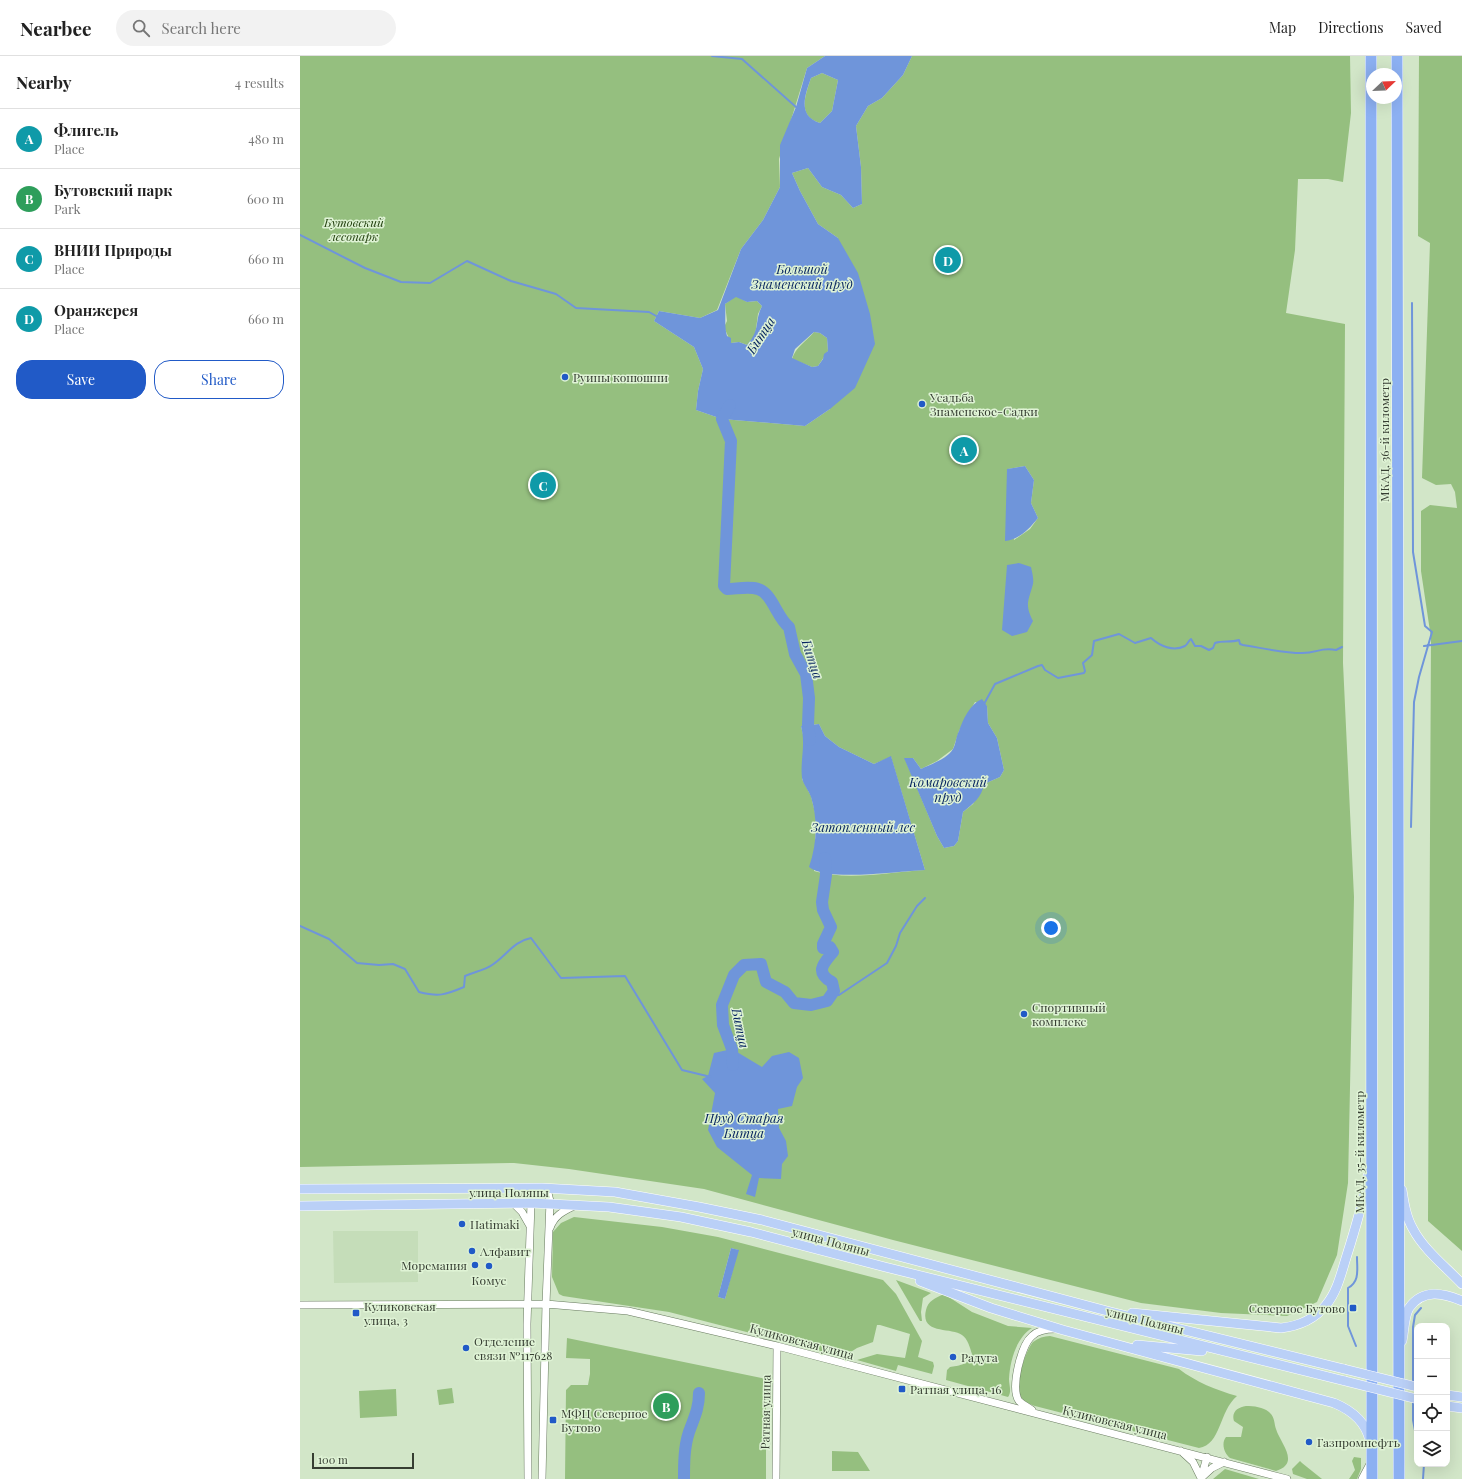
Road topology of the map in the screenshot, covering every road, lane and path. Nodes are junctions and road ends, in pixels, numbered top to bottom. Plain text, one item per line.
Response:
1 (1371, 56) edge
2 (1397, 56) edge
3 (1372, 824) joint
4 (1372, 1142) junction
5 (1398, 1156) junction
6 (542, 1188) junction
7 (300, 1189) edge
8 (513, 1203) junction
9 (531, 1203) junction
10 (550, 1204) junction
11 (577, 1205) junction
12 (300, 1206) edge
13 (530, 1228) junction
14 (548, 1232) junction
15 (885, 1267) junction
16 (1462, 1284) edge
17 (1462, 1302) edge
18 (528, 1304) junction
19 (546, 1304) junction
20 (300, 1305) edge
21 (1112, 1312) junction
22 (1063, 1330) junction
23 (1112, 1343) junction
24 (776, 1346) junction
25 (1232, 1354) junction
26 (1399, 1354) junction
27 (1414, 1386) edge
28 (1414, 1398) edge
29 (1037, 1413) junction
30 (1180, 1450) junction
31 (1372, 1450) junction
32 (1207, 1457) junction
33 (1224, 1462) junction
34 (1201, 1478) edge
35 (528, 1479) edge
36 (542, 1479) edge
37 (776, 1479) edge
38 (1287, 1479) edge
39 (1362, 1479) edge
40 (1372, 1479) edge
41 (1399, 1479) edge

1 - 3 highway, МКАД, 36-й километр
2 - 5 highway, МКАД, 36-й километр
3 - 4 highway, МКАД, 35-й километр
4 - 21 main road
4 - 31 highway, МКАД, 35-й километр
5 - 16 main road
5 - 26 highway
6 - 7 main road, улица Поляны
6 - 9 street
6 - 10 street
6 - 21 main road, улица Поляны
8 - 9 main road, улица Поляны
8 - 12 main road, улица Поляны
8 - 13 street
9 - 10 main road, улица Поляны
9 - 13 street
10 - 11 main road, улица Поляны
10 - 14 street
11 - 14 street
11 - 15 main road, улица Поляны
13 - 18 street
14 - 19 street
15 - 22 main road
15 - 25 main road, улица Поляны
17 - 26 main road
18 - 19 street, Куликовская улица
18 - 20 street, Куликовская улица
18 - 35 street
19 - 24 street, Куликовская улица
19 - 36 street
21 - 27 main road, улица Поляны, bridge
22 - 23 main road
22 - 29 street
23 - 25 main road
23 - 31 main road
24 - 29 street, Куликовская улица
24 - 37 street, Ратная улица
25 - 28 main road, улица Поляны, bridge
26 - 41 highway
29 - 30 street, Куликовская улица
30 - 32 street, Куликовская улица
30 - 34 street
31 - 39 street
31 - 40 highway, МКАД, 35-й километр
32 - 33 street, Куликовская улица
32 - 34 street
33 - 34 street
33 - 38 street, Куликовская улица

